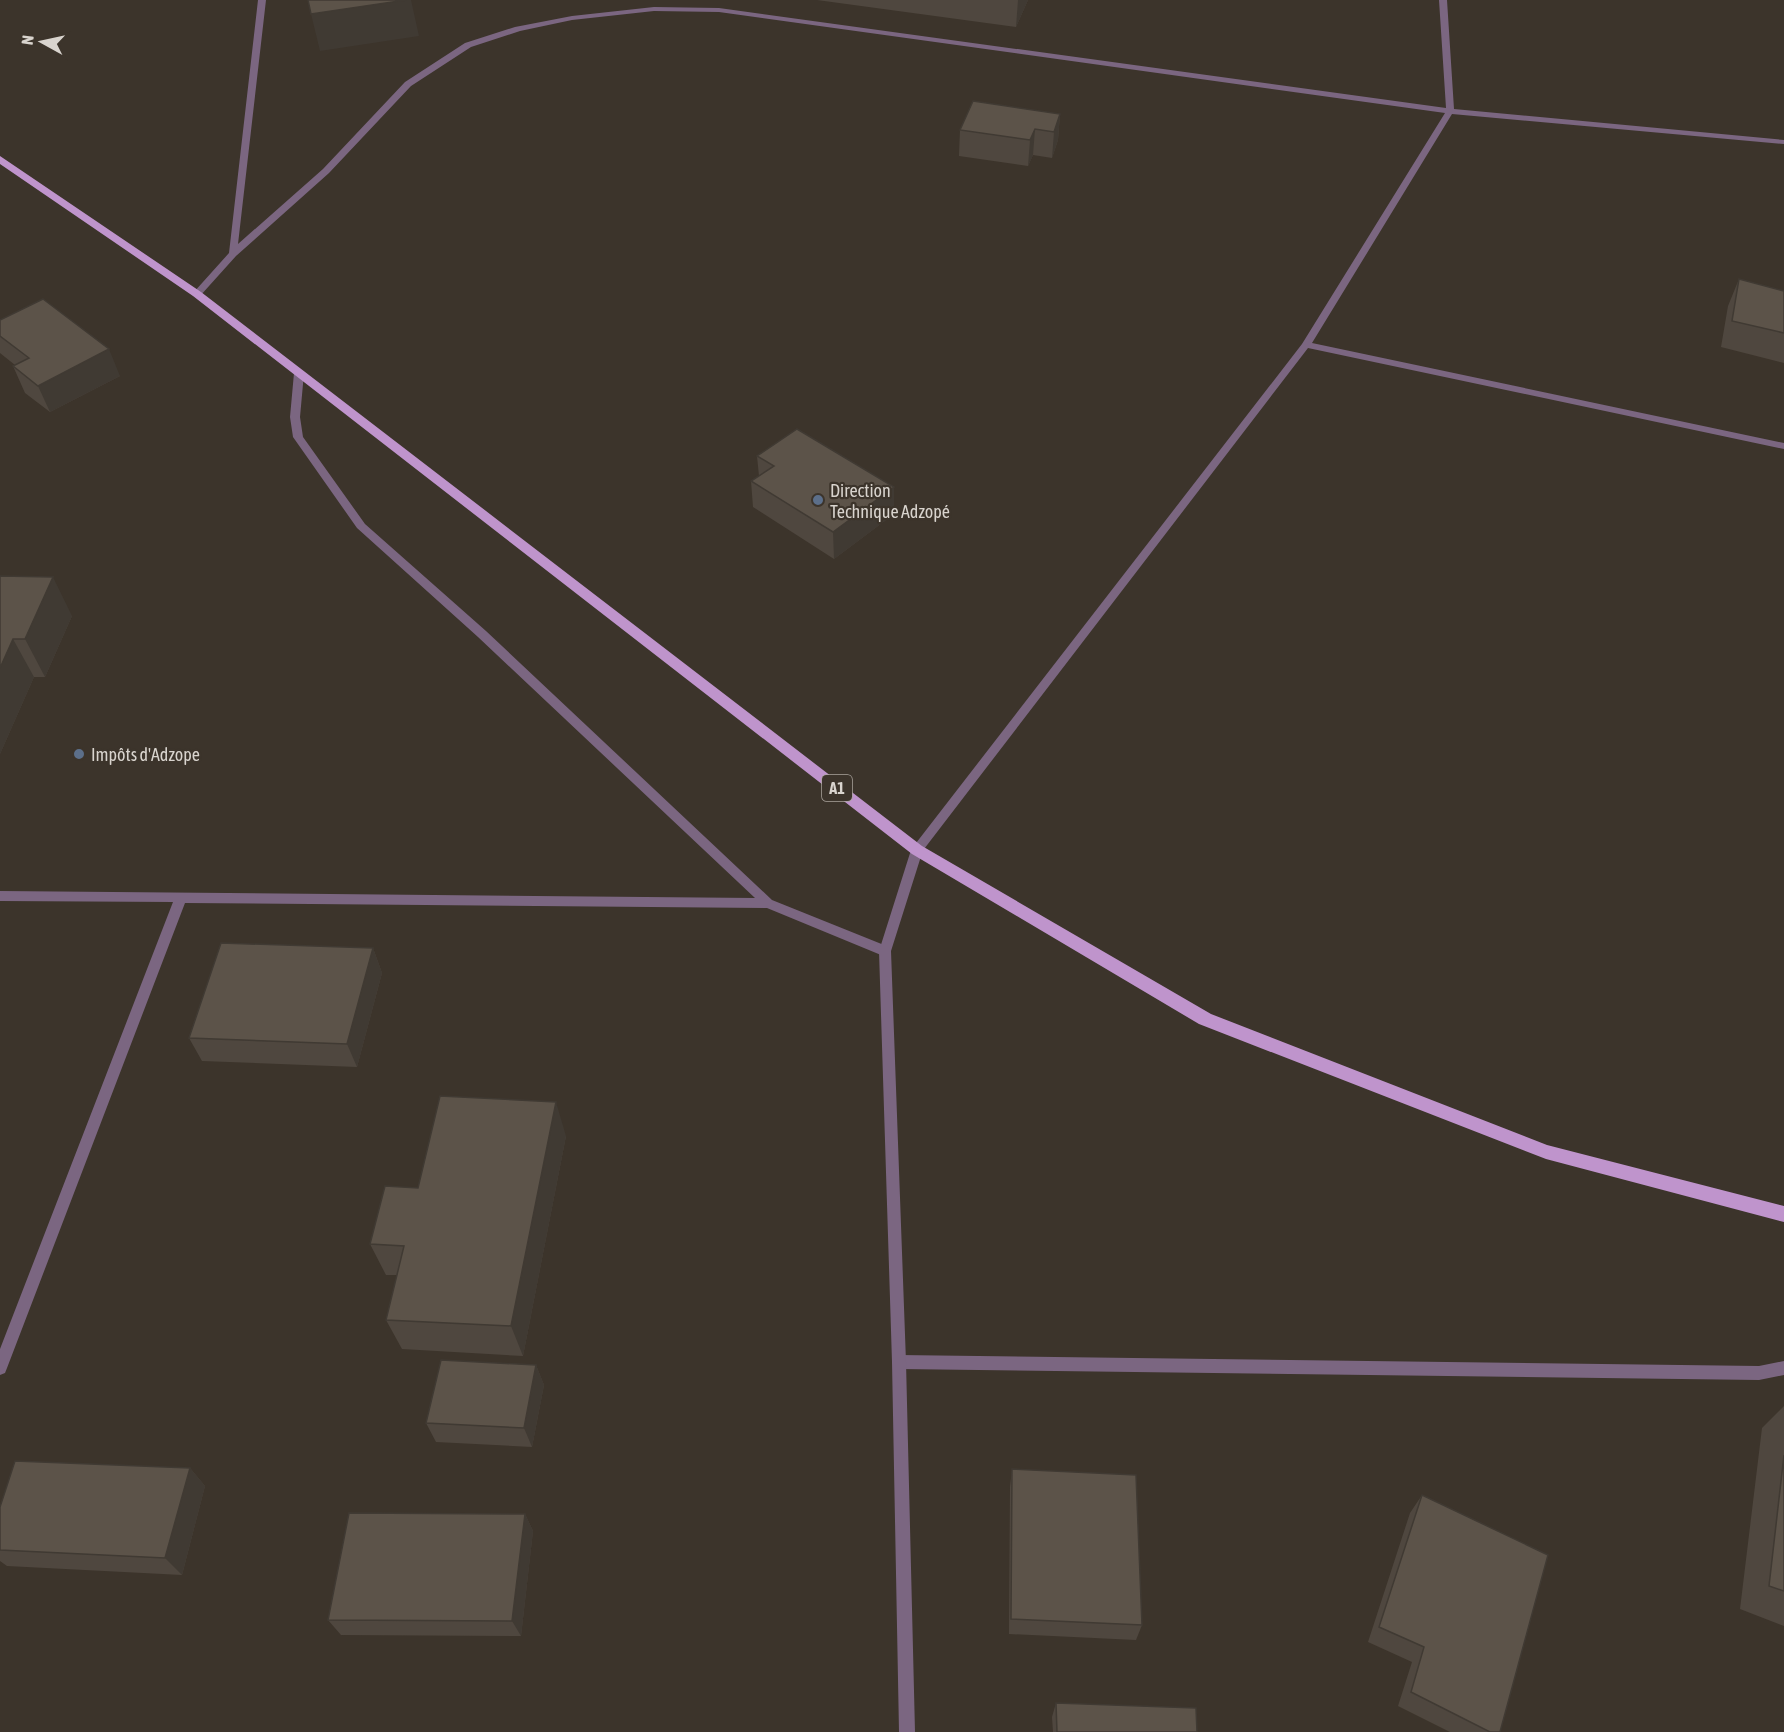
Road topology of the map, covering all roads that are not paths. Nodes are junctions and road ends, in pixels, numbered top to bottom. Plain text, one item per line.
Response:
1 (262, 0) edge
2 (1443, 0) edge
3 (1450, 111) junction
4 (1784, 142) edge
5 (0, 159) edge
6 (233, 254) junction
7 (197, 294) junction
8 (1306, 345) junction
9 (299, 373) junction
10 (1784, 446) edge
11 (917, 850) junction
12 (0, 896) edge
13 (180, 899) junction
14 (768, 903) junction
15 (885, 951) junction
16 (1784, 1214) edge
17 (899, 1362) junction
18 (0, 1368) edge
19 (1784, 1368) edge
20 (907, 1732) edge

1 - 6 street
2 - 3 street
3 - 4 street
3 - 6 street
3 - 8 street
5 - 7 main road, A1
6 - 7 street
7 - 9 main road, A1
8 - 10 street
8 - 11 street
9 - 11 main road, A1
9 - 14 street
11 - 15 street
11 - 16 main road, A1
12 - 13 street
13 - 14 street
13 - 18 street
14 - 15 street
15 - 17 street
17 - 19 street
17 - 20 street

